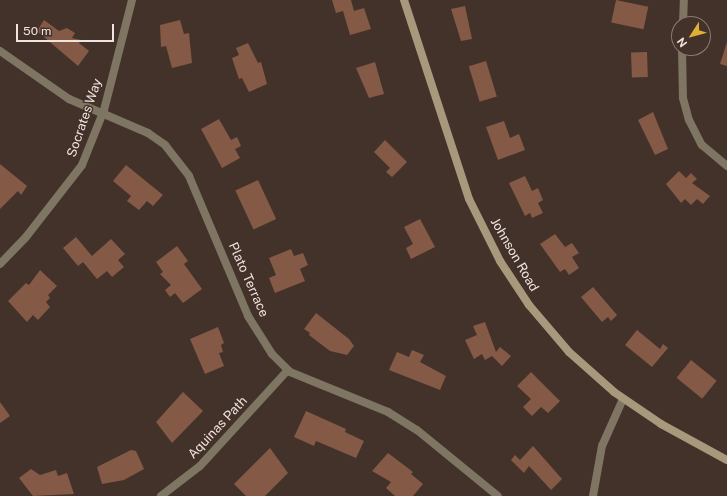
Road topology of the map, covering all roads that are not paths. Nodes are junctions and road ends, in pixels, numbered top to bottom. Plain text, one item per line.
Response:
1 (132, 0) edge
2 (404, 0) edge
3 (684, 0) edge
4 (683, 16) edge
5 (0, 51) edge
6 (682, 56) edge
7 (102, 115) junction
8 (727, 166) edge
9 (0, 264) edge
10 (288, 370) junction
11 (623, 398) junction
12 (727, 460) edge
13 (161, 496) edge
14 (498, 496) edge
15 (593, 496) edge

1 - 7 street, Socrates Way
2 - 11 street, Johnson Road
3 - 4 street
5 - 7 street, Plato Terrace
6 - 8 street
7 - 9 street, Socrates Way
7 - 10 street, Plato Terrace
10 - 13 street, Aquinas Path
10 - 14 street, Plato Terrace
11 - 12 street, Johnson Road
11 - 15 street

